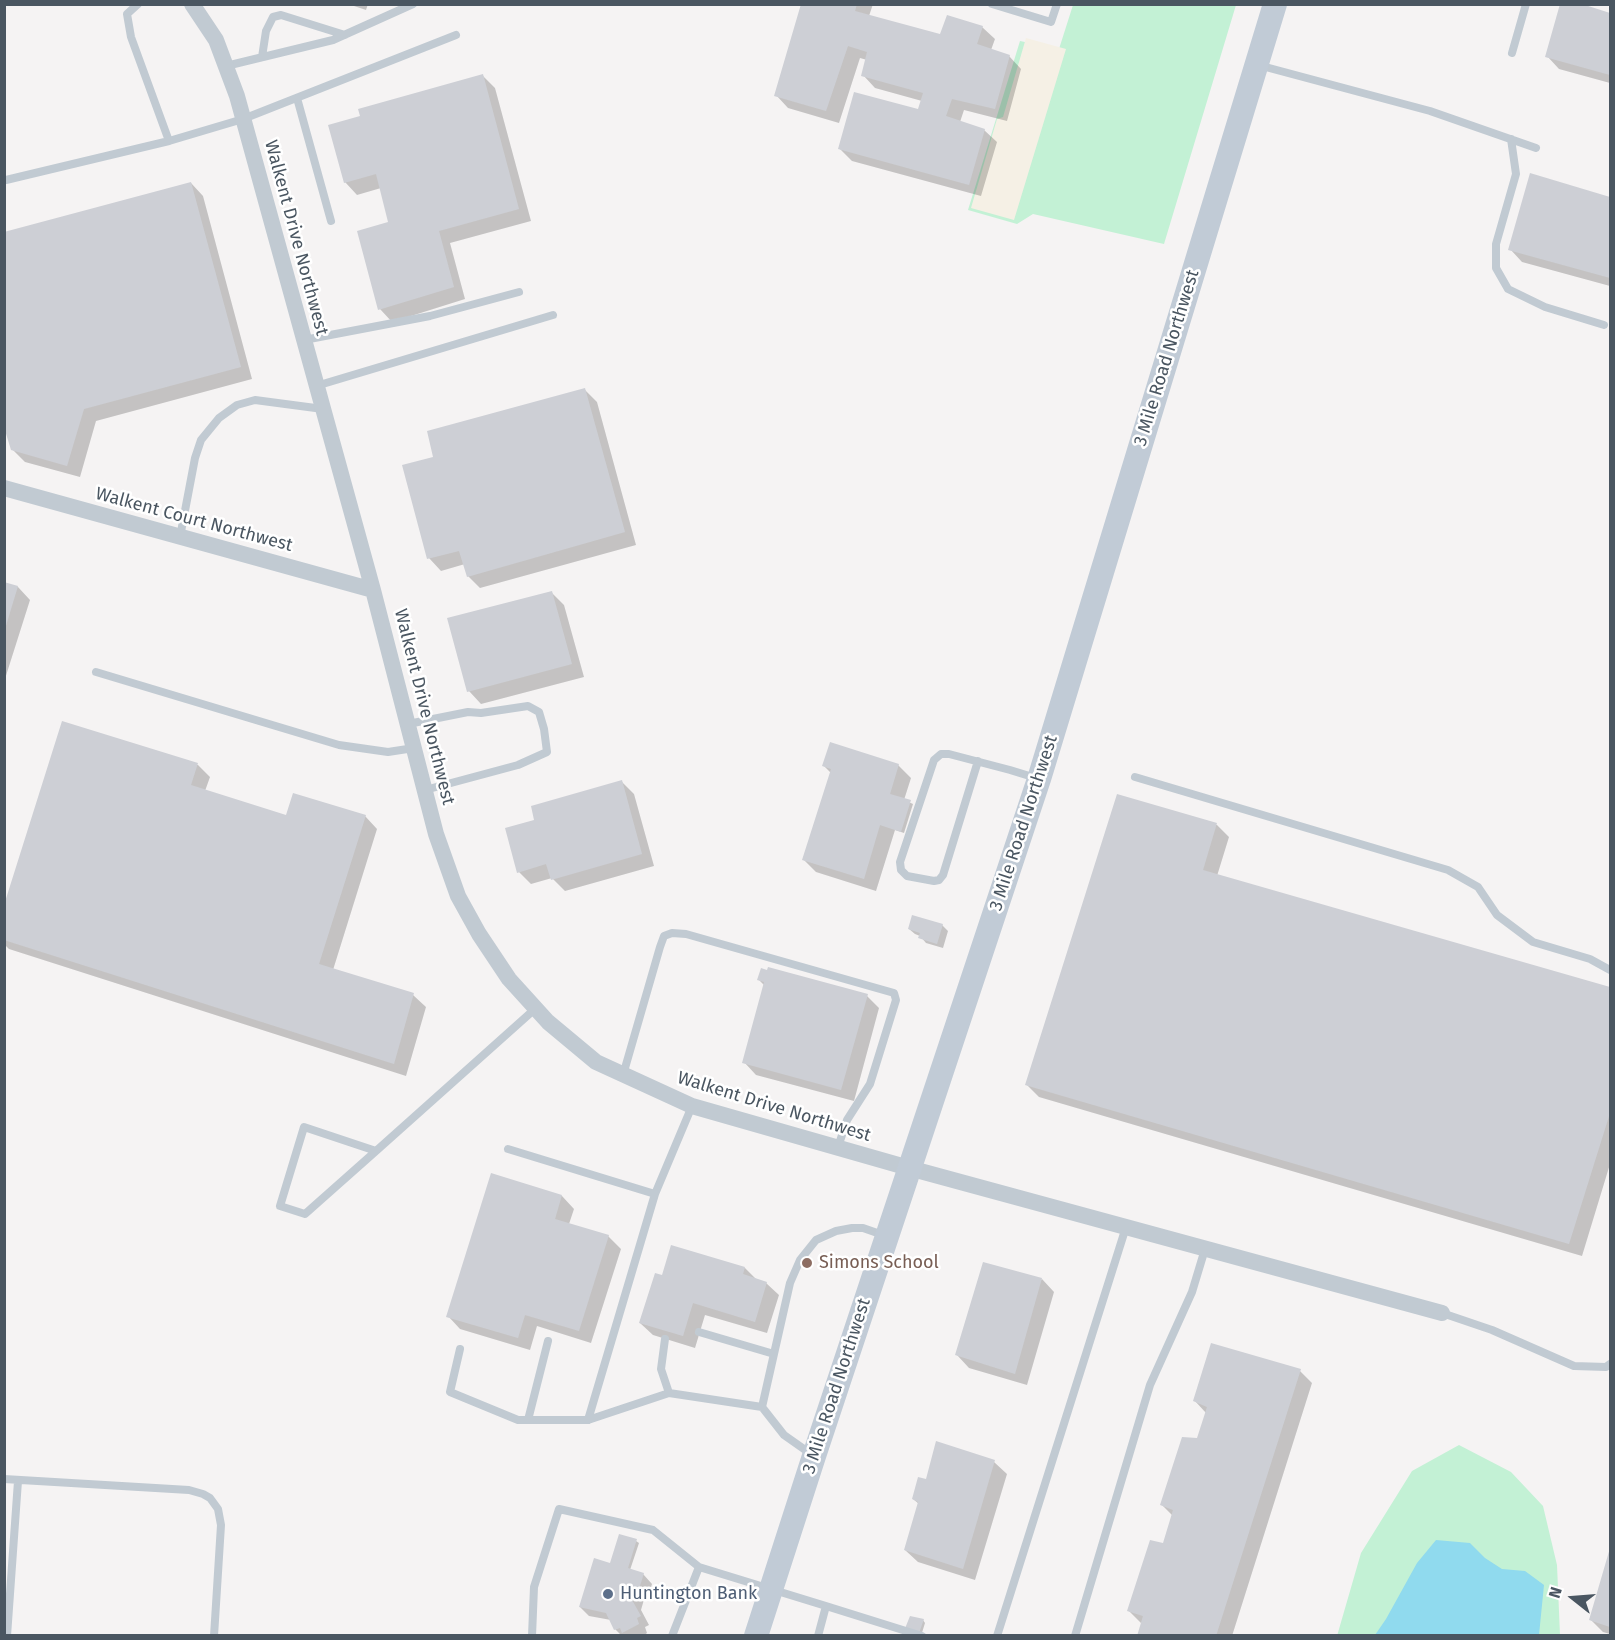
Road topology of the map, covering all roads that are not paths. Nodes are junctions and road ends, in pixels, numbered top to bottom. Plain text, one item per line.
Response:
1 (138, 4) edge
2 (192, 4) edge
3 (413, 4) edge
4 (992, 4) edge
5 (1057, 4) edge
6 (1275, 4) edge
7 (1526, 4) edge
8 (345, 35) junction
9 (456, 35) dead end
10 (1512, 53) dead end
11 (262, 57) junction
12 (1257, 64) junction
13 (226, 66) junction
14 (297, 98) junction
15 (243, 119) junction
16 (1511, 139) junction
17 (169, 141) junction
18 (1536, 148) dead end
19 (6, 180) dead end
20 (331, 221) dead end
21 (519, 292) dead end
22 (553, 315) dead end
23 (1604, 325) dead end
24 (304, 340) junction
25 (316, 386) junction
26 (323, 409) junction
27 (4, 488) edge
28 (180, 537) junction
29 (373, 590) junction
30 (96, 672) dead end
31 (408, 724) junction
32 (414, 748) junction
33 (978, 761) junction
34 (1135, 777) dead end
35 (1039, 779) junction
36 (425, 790) junction
37 (1611, 970) edge
38 (536, 1008) junction
39 (623, 1075) junction
40 (692, 1106) junction
41 (838, 1147) junction
42 (508, 1149) dead end
43 (376, 1151) junction
44 (909, 1168) junction
45 (655, 1194) junction
46 (1126, 1227) junction
47 (887, 1236) junction
48 (1205, 1249) junction
49 (1442, 1313) joint
50 (699, 1332) dead end
51 (666, 1339) dead end
52 (548, 1341) dead end
53 (460, 1349) dead end
54 (774, 1354) junction
55 (1611, 1364) edge
56 (669, 1393) junction
57 (762, 1407) junction
58 (528, 1420) junction
59 (588, 1420) junction
60 (814, 1456) junction
61 (4, 1479) edge
62 (18, 1481) junction
63 (699, 1567) junction
64 (771, 1590) junction
65 (826, 1606) junction
66 (7, 1613) edge
67 (7, 1635) edge
68 (214, 1635) edge
69 (532, 1635) edge
70 (672, 1635) edge
71 (756, 1635) edge
72 (818, 1635) edge
73 (922, 1635) edge
74 (998, 1635) edge
75 (1075, 1635) edge

1 - 17 lane
2 - 13 street, Walkent Drive Northwest
3 - 8 lane
4 - 5 lane
6 - 12 main road, 3 Mile Road Northwest
7 - 10 lane
8 - 11 lane
8 - 11 lane
9 - 14 lane
11 - 13 lane
12 - 16 lane
12 - 35 main road, 3 Mile Road Northwest
13 - 15 street, Walkent Drive Northwest
14 - 15 lane
14 - 20 lane
15 - 17 lane
15 - 24 street, Walkent Drive Northwest
16 - 18 lane
16 - 23 lane
17 - 19 lane
21 - 24 lane
22 - 25 lane
24 - 25 street, Walkent Drive Northwest
25 - 26 street, Walkent Drive Northwest
26 - 28 lane
26 - 29 street, Walkent Drive Northwest
27 - 28 street, Walkent Court Northwest
28 - 29 street, Walkent Court Northwest
29 - 31 street, Walkent Drive Northwest
30 - 32 lane
31 - 32 street, Walkent Drive Northwest
31 - 36 lane
32 - 36 street, Walkent Drive Northwest
33 - 33 lane
33 - 35 lane
34 - 37 lane
35 - 44 main road, 3 Mile Road Northwest
36 - 38 street, Walkent Drive Northwest
38 - 39 street, Walkent Drive Northwest
38 - 43 lane
39 - 40 street, Walkent Drive Northwest
39 - 41 lane
40 - 41 street, Walkent Drive Northwest
40 - 45 lane
41 - 44 street, Walkent Drive Northwest
42 - 45 lane
43 - 43 lane
44 - 46 street, Walkent Drive Northwest
44 - 47 main road, 3 Mile Road Northwest
45 - 59 lane
46 - 48 street, Walkent Drive Northwest
46 - 74 lane
47 - 54 lane
47 - 60 main road, 3 Mile Road Northwest
48 - 49 street, Walkent Drive Northwest
48 - 75 lane
49 - 55 lane
50 - 54 lane
51 - 56 lane
52 - 58 lane
53 - 58 lane
54 - 57 lane
56 - 57 lane
56 - 59 lane
57 - 60 lane
58 - 59 lane
60 - 64 main road, 3 Mile Road Northwest
61 - 62 lane
62 - 66 lane
62 - 68 lane
63 - 64 lane
63 - 69 lane
63 - 70 lane
64 - 65 lane
64 - 71 main road, 3 Mile Road Northwest
65 - 72 lane
65 - 73 lane
66 - 67 lane

